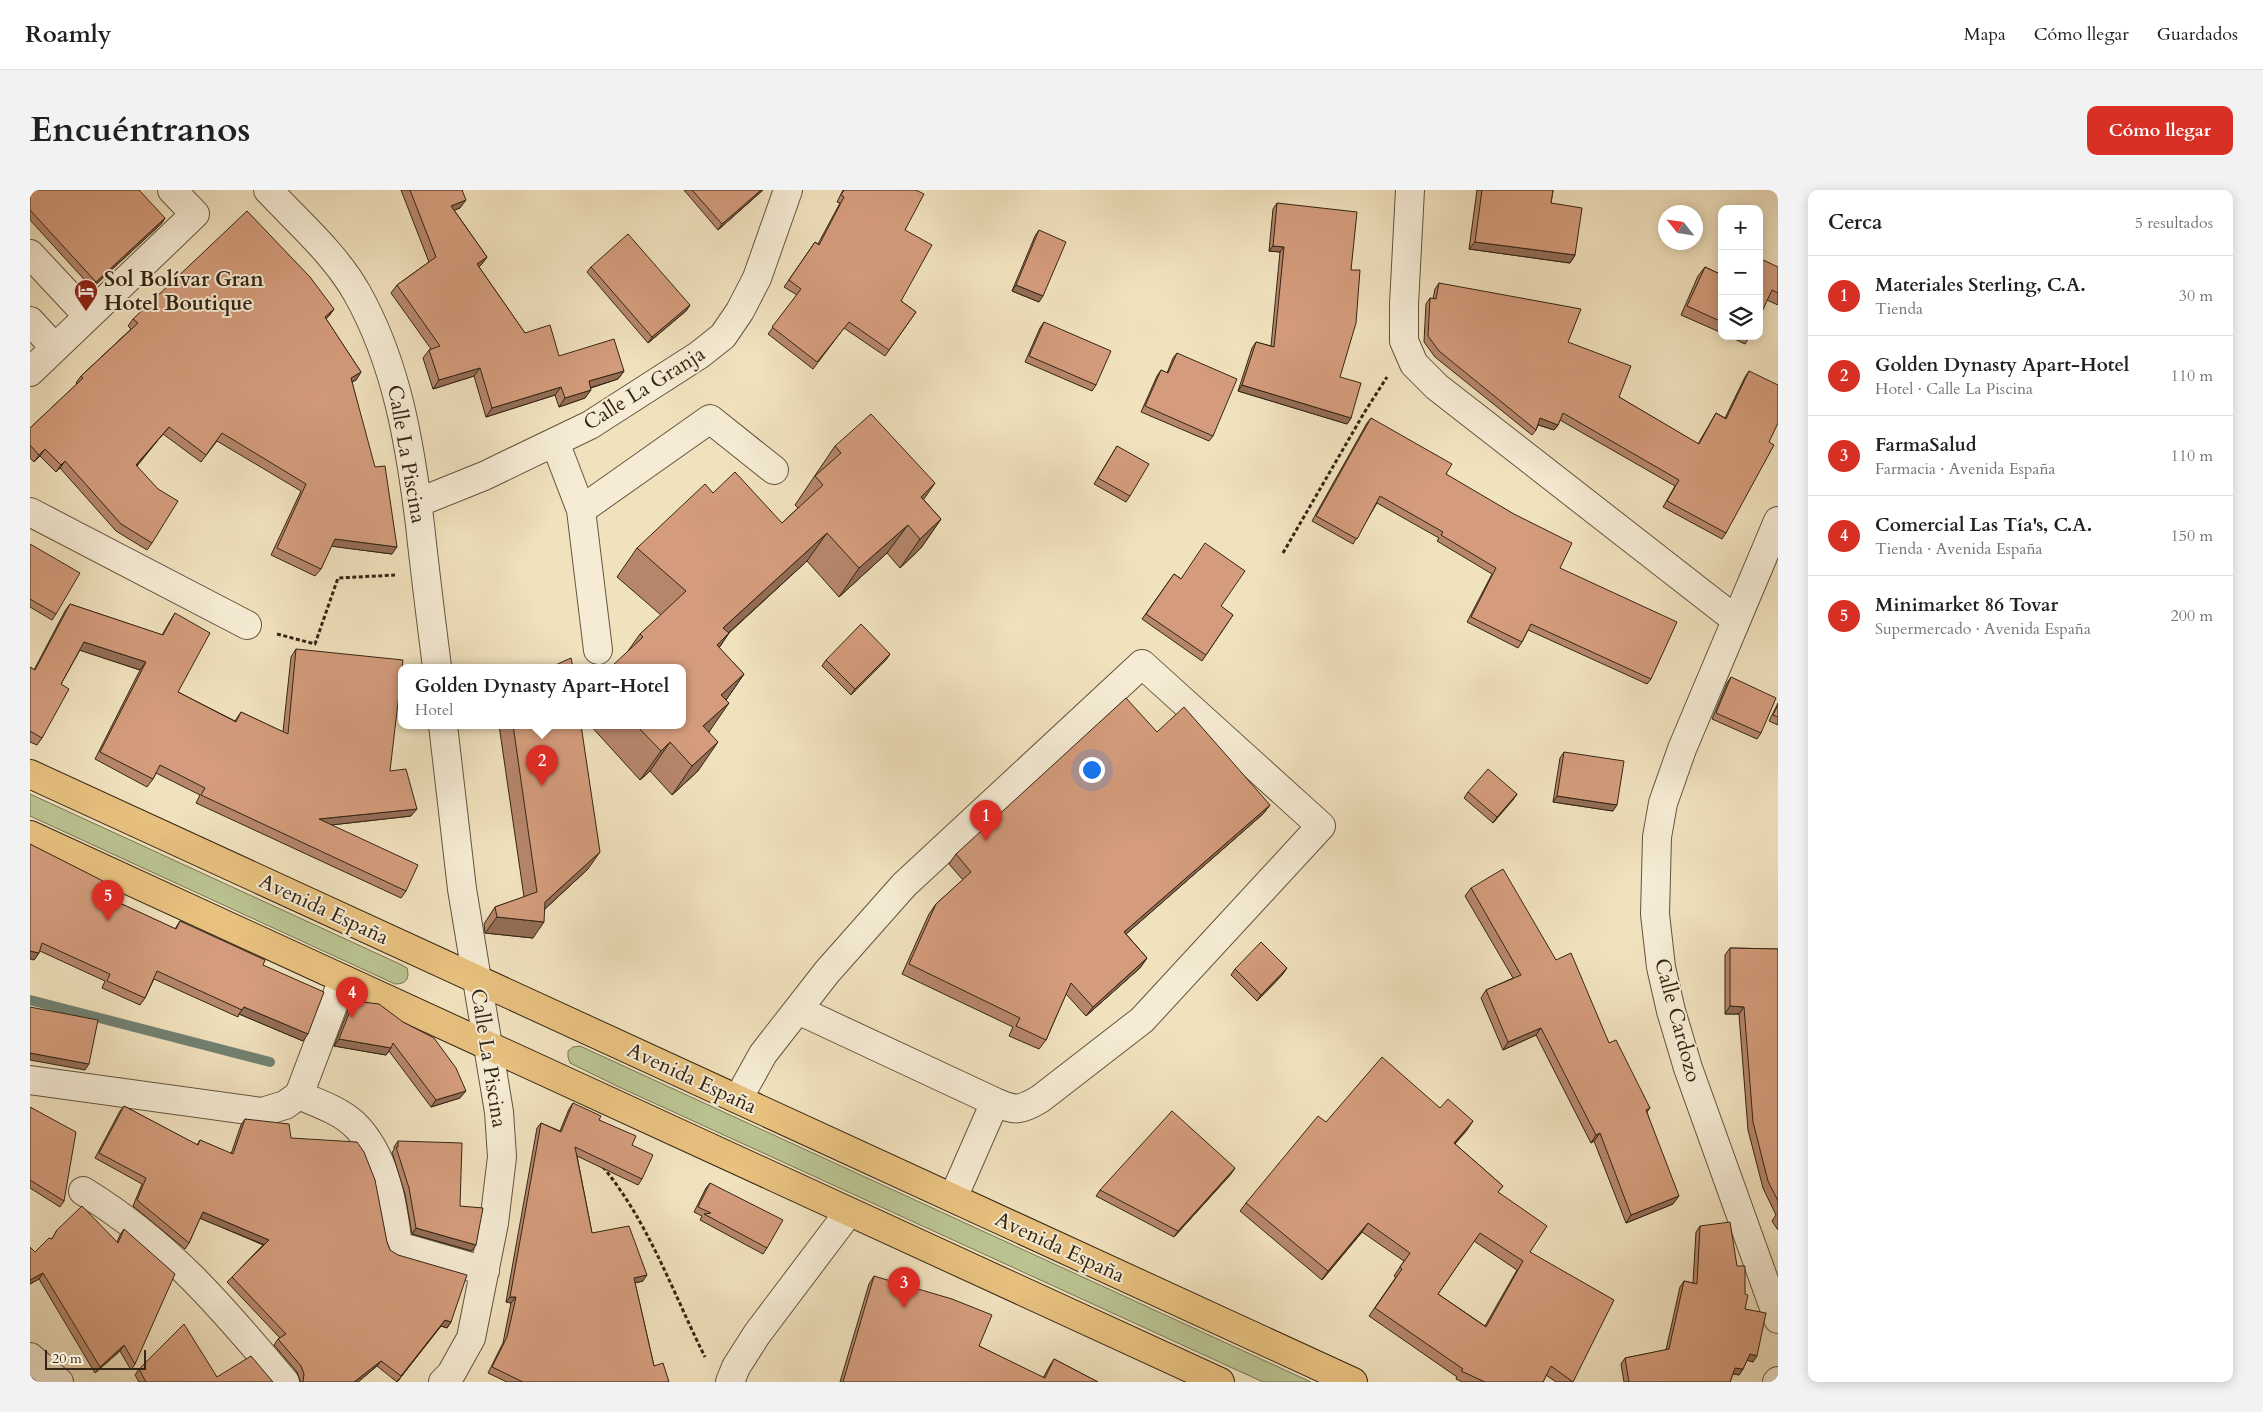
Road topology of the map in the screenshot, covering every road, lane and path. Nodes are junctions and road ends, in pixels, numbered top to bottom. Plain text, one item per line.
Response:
1 (172, 190) edge
2 (268, 190) edge
3 (788, 190) edge
4 (1410, 190) edge
5 (30, 254) edge
6 (88, 316) junction
7 (30, 321) edge
8 (55, 348) junction
9 (1410, 354) junction
10 (30, 372) edge
11 (555, 442) junction
12 (774, 470) dead end
13 (417, 503) junction
14 (581, 510) junction
15 (30, 512) edge
16 (1778, 521) edge
17 (1283, 553) dead end
18 (426, 573) junction
19 (1736, 620) junction
20 (247, 625) joint
21 (598, 650) dead end
22 (437, 664) edge
23 (443, 729) edge
24 (30, 774) edge
25 (30, 835) edge
26 (343, 979) junction
27 (477, 980) junction
28 (798, 1010) junction
29 (488, 1046) junction
30 (30, 1080) edge
31 (299, 1095) junction
32 (738, 1099) junction
33 (995, 1102) junction
34 (600, 1162) edge
35 (83, 1191) dead end
36 (953, 1198) junction
37 (849, 1212) junction
38 (485, 1271) junction
39 (1778, 1319) edge
40 (30, 1357) edge
41 (706, 1359) dead end
42 (60, 1382) edge
43 (284, 1382) edge
44 (443, 1382) edge
45 (730, 1382) edge
46 (1220, 1382) edge
47 (1353, 1382) edge

1 - 6 street
2 - 13 street, Calle La Piscina
3 - 11 street, Calle La Granja
4 - 9 street
5 - 6 street
6 - 8 street
7 - 8 street
8 - 10 street
9 - 17 path
9 - 19 street
11 - 13 street, Calle La Granja
11 - 14 street
12 - 14 street
13 - 18 street, Calle La Piscina
14 - 21 street
15 - 20 street
16 - 19 street, Calle Cardozo
18 - 20 path
18 - 22 street, Calle La Piscina
19 - 39 street, Calle Cardozo
23 - 27 street, Calle La Piscina
24 - 27 main road, Avenida España
25 - 26 main road
26 - 29 main road
26 - 31 street
27 - 29 street, Calle La Piscina
27 - 32 main road, Avenida España
28 - 32 street
28 - 33 street
28 - 33 street
29 - 37 main road
29 - 38 street, Calle La Piscina
30 - 31 street
31 - 38 street
32 - 36 main road, Avenida España
33 - 36 street
34 - 41 path
35 - 43 street
36 - 47 main road, Avenida España
37 - 45 street
37 - 46 main road
38 - 44 street, Calle La Piscina
40 - 42 street

